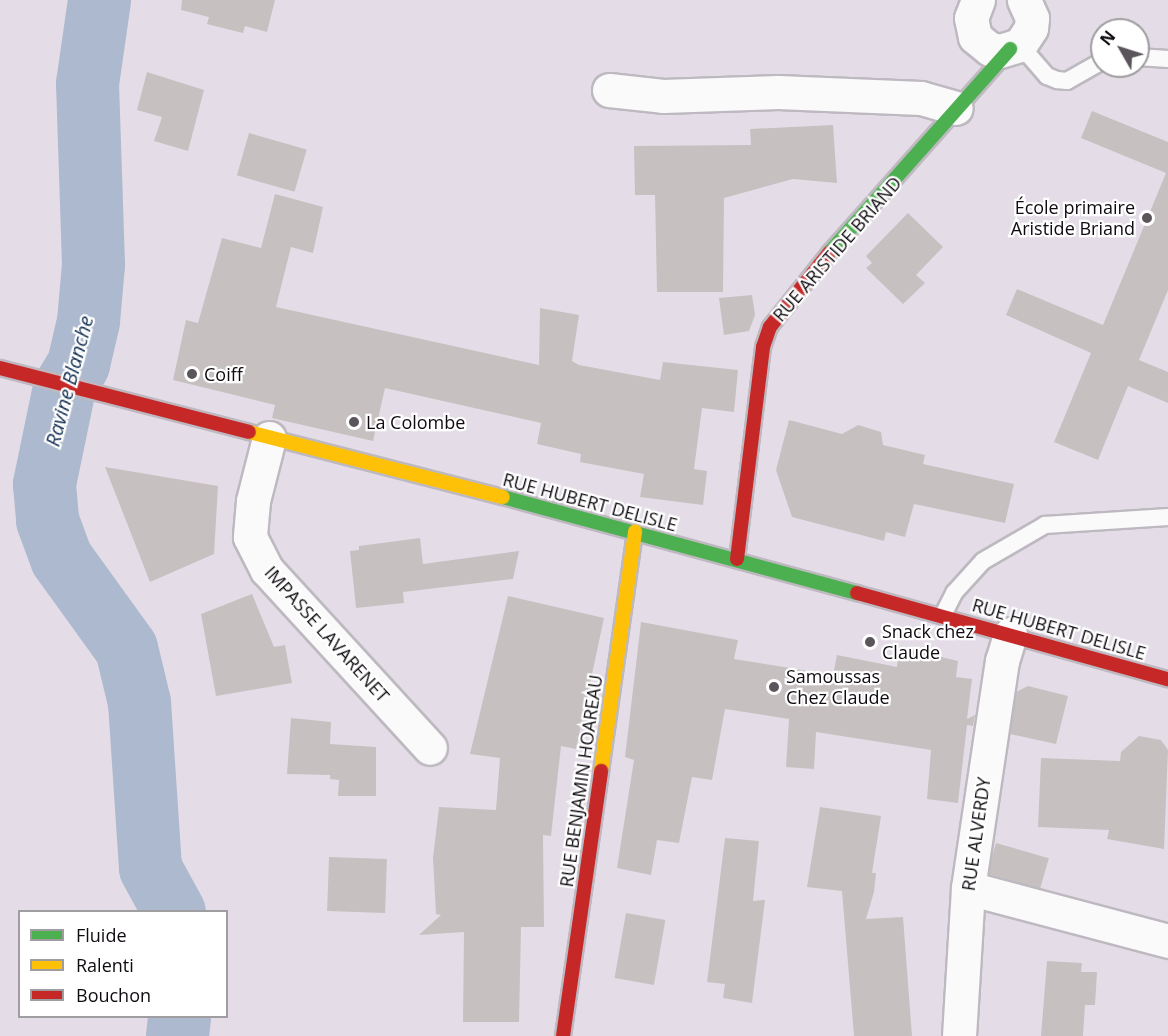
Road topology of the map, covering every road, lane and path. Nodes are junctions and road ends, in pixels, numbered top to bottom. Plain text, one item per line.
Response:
1 (978, 0) edge
2 (1024, 0) edge
3 (1015, 47) junction
4 (1150, 58) edge
5 (1168, 60) edge
6 (1090, 68) edge
7 (609, 90) dead end
8 (956, 108) junction
9 (0, 368) edge
10 (268, 438) junction
11 (1168, 517) edge
12 (635, 531) junction
13 (737, 559) junction
14 (943, 615) junction
15 (1010, 634) junction
16 (1168, 679) edge
17 (430, 748) dead end
18 (968, 888) junction
19 (1168, 941) edge
20 (563, 1036) edge
21 (958, 1036) edge

1 - 3 street
2 - 3 street, RUE ARISTIDE BRIAND
3 - 6 lane
3 - 8 main road, RUE ARISTIDE BRIAND
4 - 5 lane
7 - 8 street
8 - 13 main road, RUE ARISTIDE BRIAND
9 - 10 main road, RUE HUBERT DELISLE
10 - 12 main road, RUE HUBERT DELISLE
10 - 17 street, IMPASSE LAVARENET
11 - 14 lane
12 - 13 main road, RUE HUBERT DELISLE
12 - 20 main road, RUE BENJAMIN HOAREAU
13 - 14 main road, RUE HUBERT DELISLE
14 - 15 main road, RUE HUBERT DELISLE
15 - 16 main road, RUE HUBERT DELISLE
15 - 18 street, RUE ALVERDY
18 - 19 street
18 - 21 street, RUE ALVERDY

